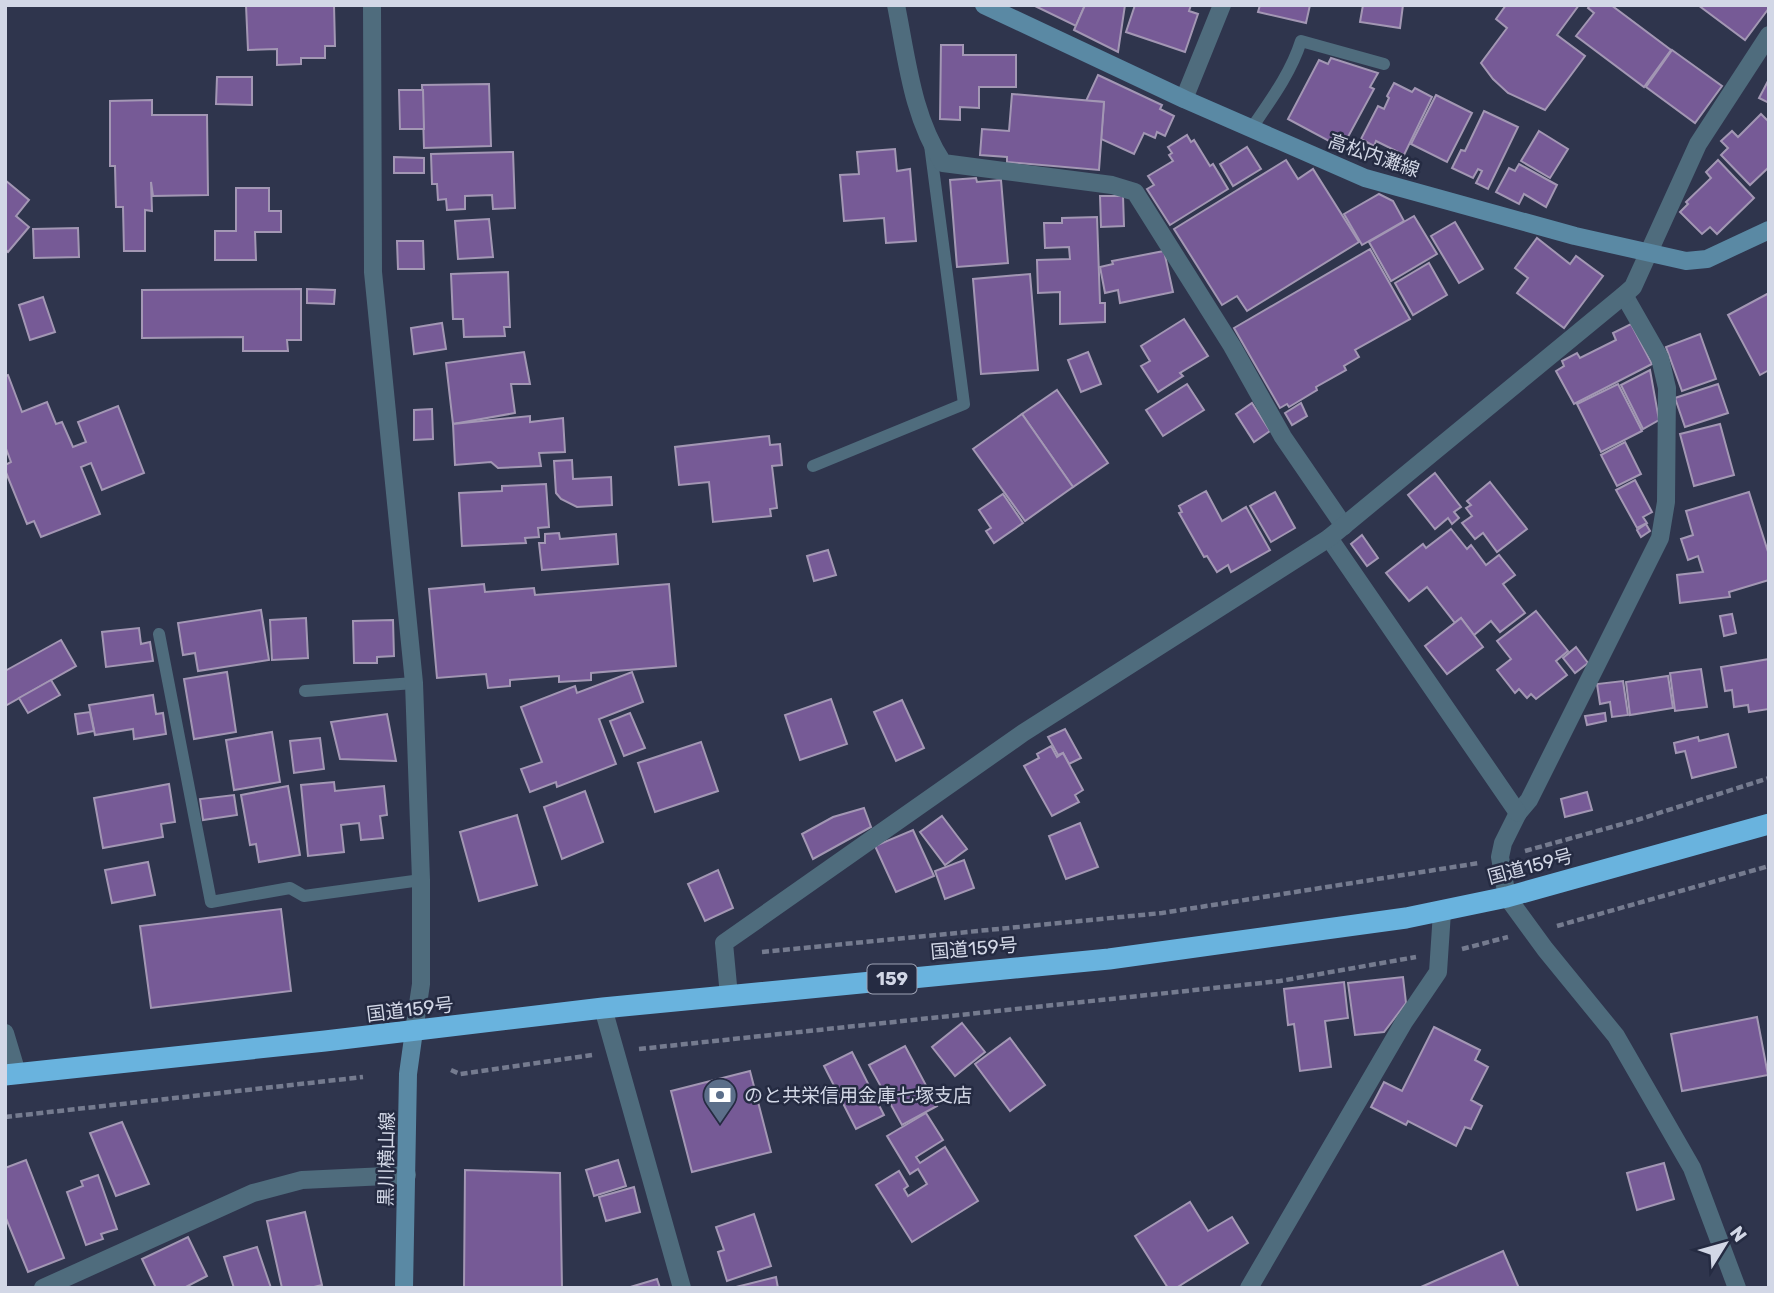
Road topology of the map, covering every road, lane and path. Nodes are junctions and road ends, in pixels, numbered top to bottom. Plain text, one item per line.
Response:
1 (372, 5) edge
2 (896, 5) edge
3 (984, 5) edge
4 (1222, 5) edge
5 (1769, 35) edge
6 (1384, 64) dead end
7 (1184, 99) junction
8 (1251, 129) junction
9 (929, 142) junction
10 (1769, 230) edge
11 (1648, 253) junction
12 (1624, 295) junction
13 (813, 466) dead end
14 (1344, 526) junction
15 (1329, 538) junction
16 (159, 634) dead end
17 (414, 683) junction
18 (305, 691) dead end
19 (1769, 778) edge
20 (1518, 813) junction
21 (1769, 824) edge
22 (1500, 856) junction
23 (421, 880) junction
24 (1507, 897) junction
25 (1442, 912) junction
26 (762, 952) dead end
27 (1280, 981) dead end
28 (729, 996) junction
29 (603, 1008) junction
30 (414, 1031) junction
31 (5, 1033) edge
32 (615, 1052) junction
33 (451, 1070) dead end
34 (11, 1074) edge
35 (363, 1077) dead end
36 (5, 1117) edge
37 (407, 1175) junction
38 (44, 1288) edge
39 (404, 1288) edge
40 (682, 1288) edge
41 (1249, 1288) edge
42 (1737, 1288) edge

1 - 17 street
2 - 9 street
3 - 7 main road, 高松内灘線
4 - 7 street
5 - 11 street
6 - 8 lane
7 - 8 main road, 高松内灘線
8 - 11 main road, 高松内灘線
9 - 13 lane
9 - 14 street
10 - 11 main road, 高松内灘線
11 - 12 street
12 - 14 street
12 - 20 street
14 - 15 street
15 - 20 street
15 - 28 street
16 - 23 lane
17 - 18 lane
17 - 23 street
19 - 22 path
20 - 22 street
21 - 24 highway, 国道159号 / 159
22 - 24 street
22 - 26 path
23 - 30 street
24 - 25 highway, 国道159号 / 159
24 - 42 street
25 - 28 highway, 国道159号 / 159
25 - 41 street
27 - 32 path
28 - 29 highway, 国道159号 / 159
29 - 30 highway, 国道159号 / 159
29 - 32 street
30 - 34 highway, 国道159号 / 159
30 - 37 main road, 黒川横山線
31 - 34 street
32 - 33 path
32 - 40 street
35 - 36 path
37 - 38 street
37 - 39 main road, 黒川横山線

